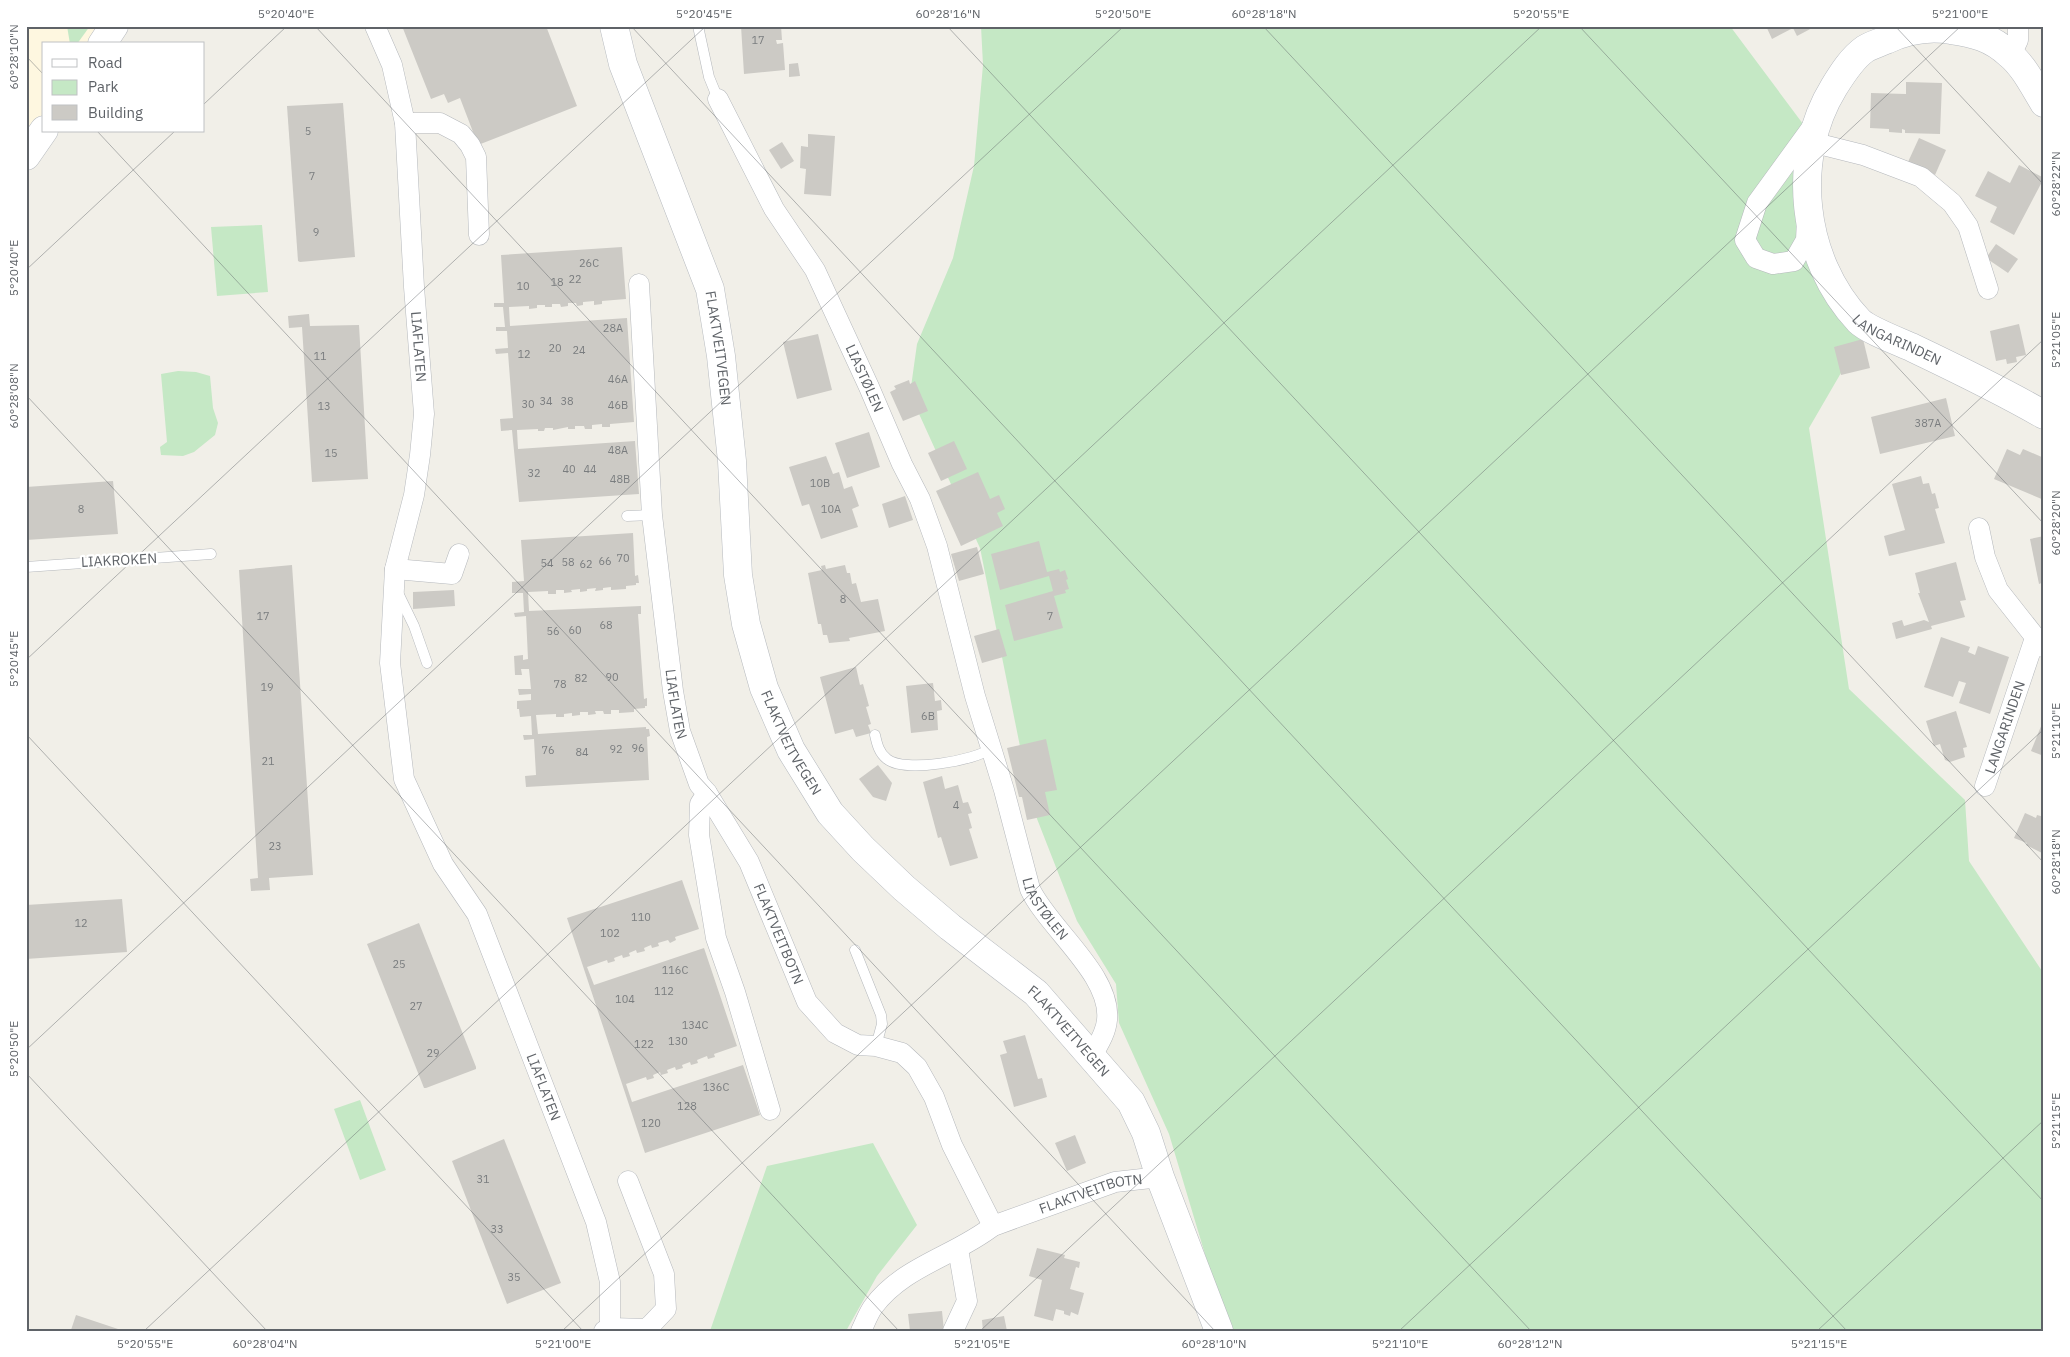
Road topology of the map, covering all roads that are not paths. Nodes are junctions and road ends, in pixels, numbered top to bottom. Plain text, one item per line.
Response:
1 (114, 26) edge
2 (375, 26) edge
3 (614, 26) edge
4 (698, 26) edge
5 (2018, 26) edge
6 (103, 42) edge
7 (2011, 55) junction
8 (718, 99) joint
9 (2044, 103) edge
10 (405, 123) junction
11 (1815, 130) junction
12 (43, 132) edge
13 (26, 156) edge
14 (1808, 212) junction
15 (479, 235) dead end
16 (639, 284) dead end
17 (1988, 289) dead end
18 (2044, 415) edge
19 (652, 515) junction
20 (627, 516) dead end
21 (1979, 528) dead end
22 (211, 554) dead end
23 (459, 554) dead end
24 (26, 567) edge
25 (394, 577) junction
26 (2039, 643) edge
27 (428, 663) dead end
28 (875, 735) dead end
29 (992, 748) junction
30 (1985, 786) dead end
31 (707, 793) junction
32 (855, 950) dead end
33 (876, 1046) junction
34 (1092, 1056) junction
35 (770, 1110) dead end
36 (1160, 1177) junction
37 (628, 1181) dead end
38 (994, 1226) junction
39 (958, 1248) junction
40 (608, 1330) edge
41 (861, 1331) edge
42 (953, 1331) edge
43 (1219, 1331) edge

1 - 6 main road
2 - 10 street, LIAFLATEN
3 - 34 main road, FLAKTVEITVEGEN
4 - 8 lane, LIASTØLEN
5 - 7 street
7 - 9 main road, LANGARINDEN
7 - 11 main road, LANGARINDEN
8 - 29 street, LIASTØLEN
10 - 15 street
10 - 25 street, LIAFLATEN
11 - 14 main road, LANGARINDEN
11 - 14 street, LANGARINDEN
11 - 17 street
12 - 13 main road
14 - 18 main road, LANGARINDEN
16 - 19 street, LIAFLATEN
19 - 20 lane
19 - 31 street, LIAFLATEN
21 - 26 street, LANGARINDEN
22 - 24 lane, LIAKROKEN
23 - 25 street
25 - 27 lane
25 - 40 street, LIAFLATEN
26 - 30 street, LANGARINDEN
28 - 29 lane
29 - 34 street, LIASTØLEN
31 - 33 street, FLAKTVEITBOTN
31 - 35 street
32 - 33 lane
33 - 38 street, FLAKTVEITBOTN
34 - 36 main road, FLAKTVEITVEGEN
36 - 38 street, FLAKTVEITBOTN
36 - 43 main road, FLAKTVEITVEGEN
37 - 40 street, LIAFLATEN
38 - 39 street, FLAKTVEITBOTN
39 - 41 street, FLAKTVEITBOTN
39 - 42 street

